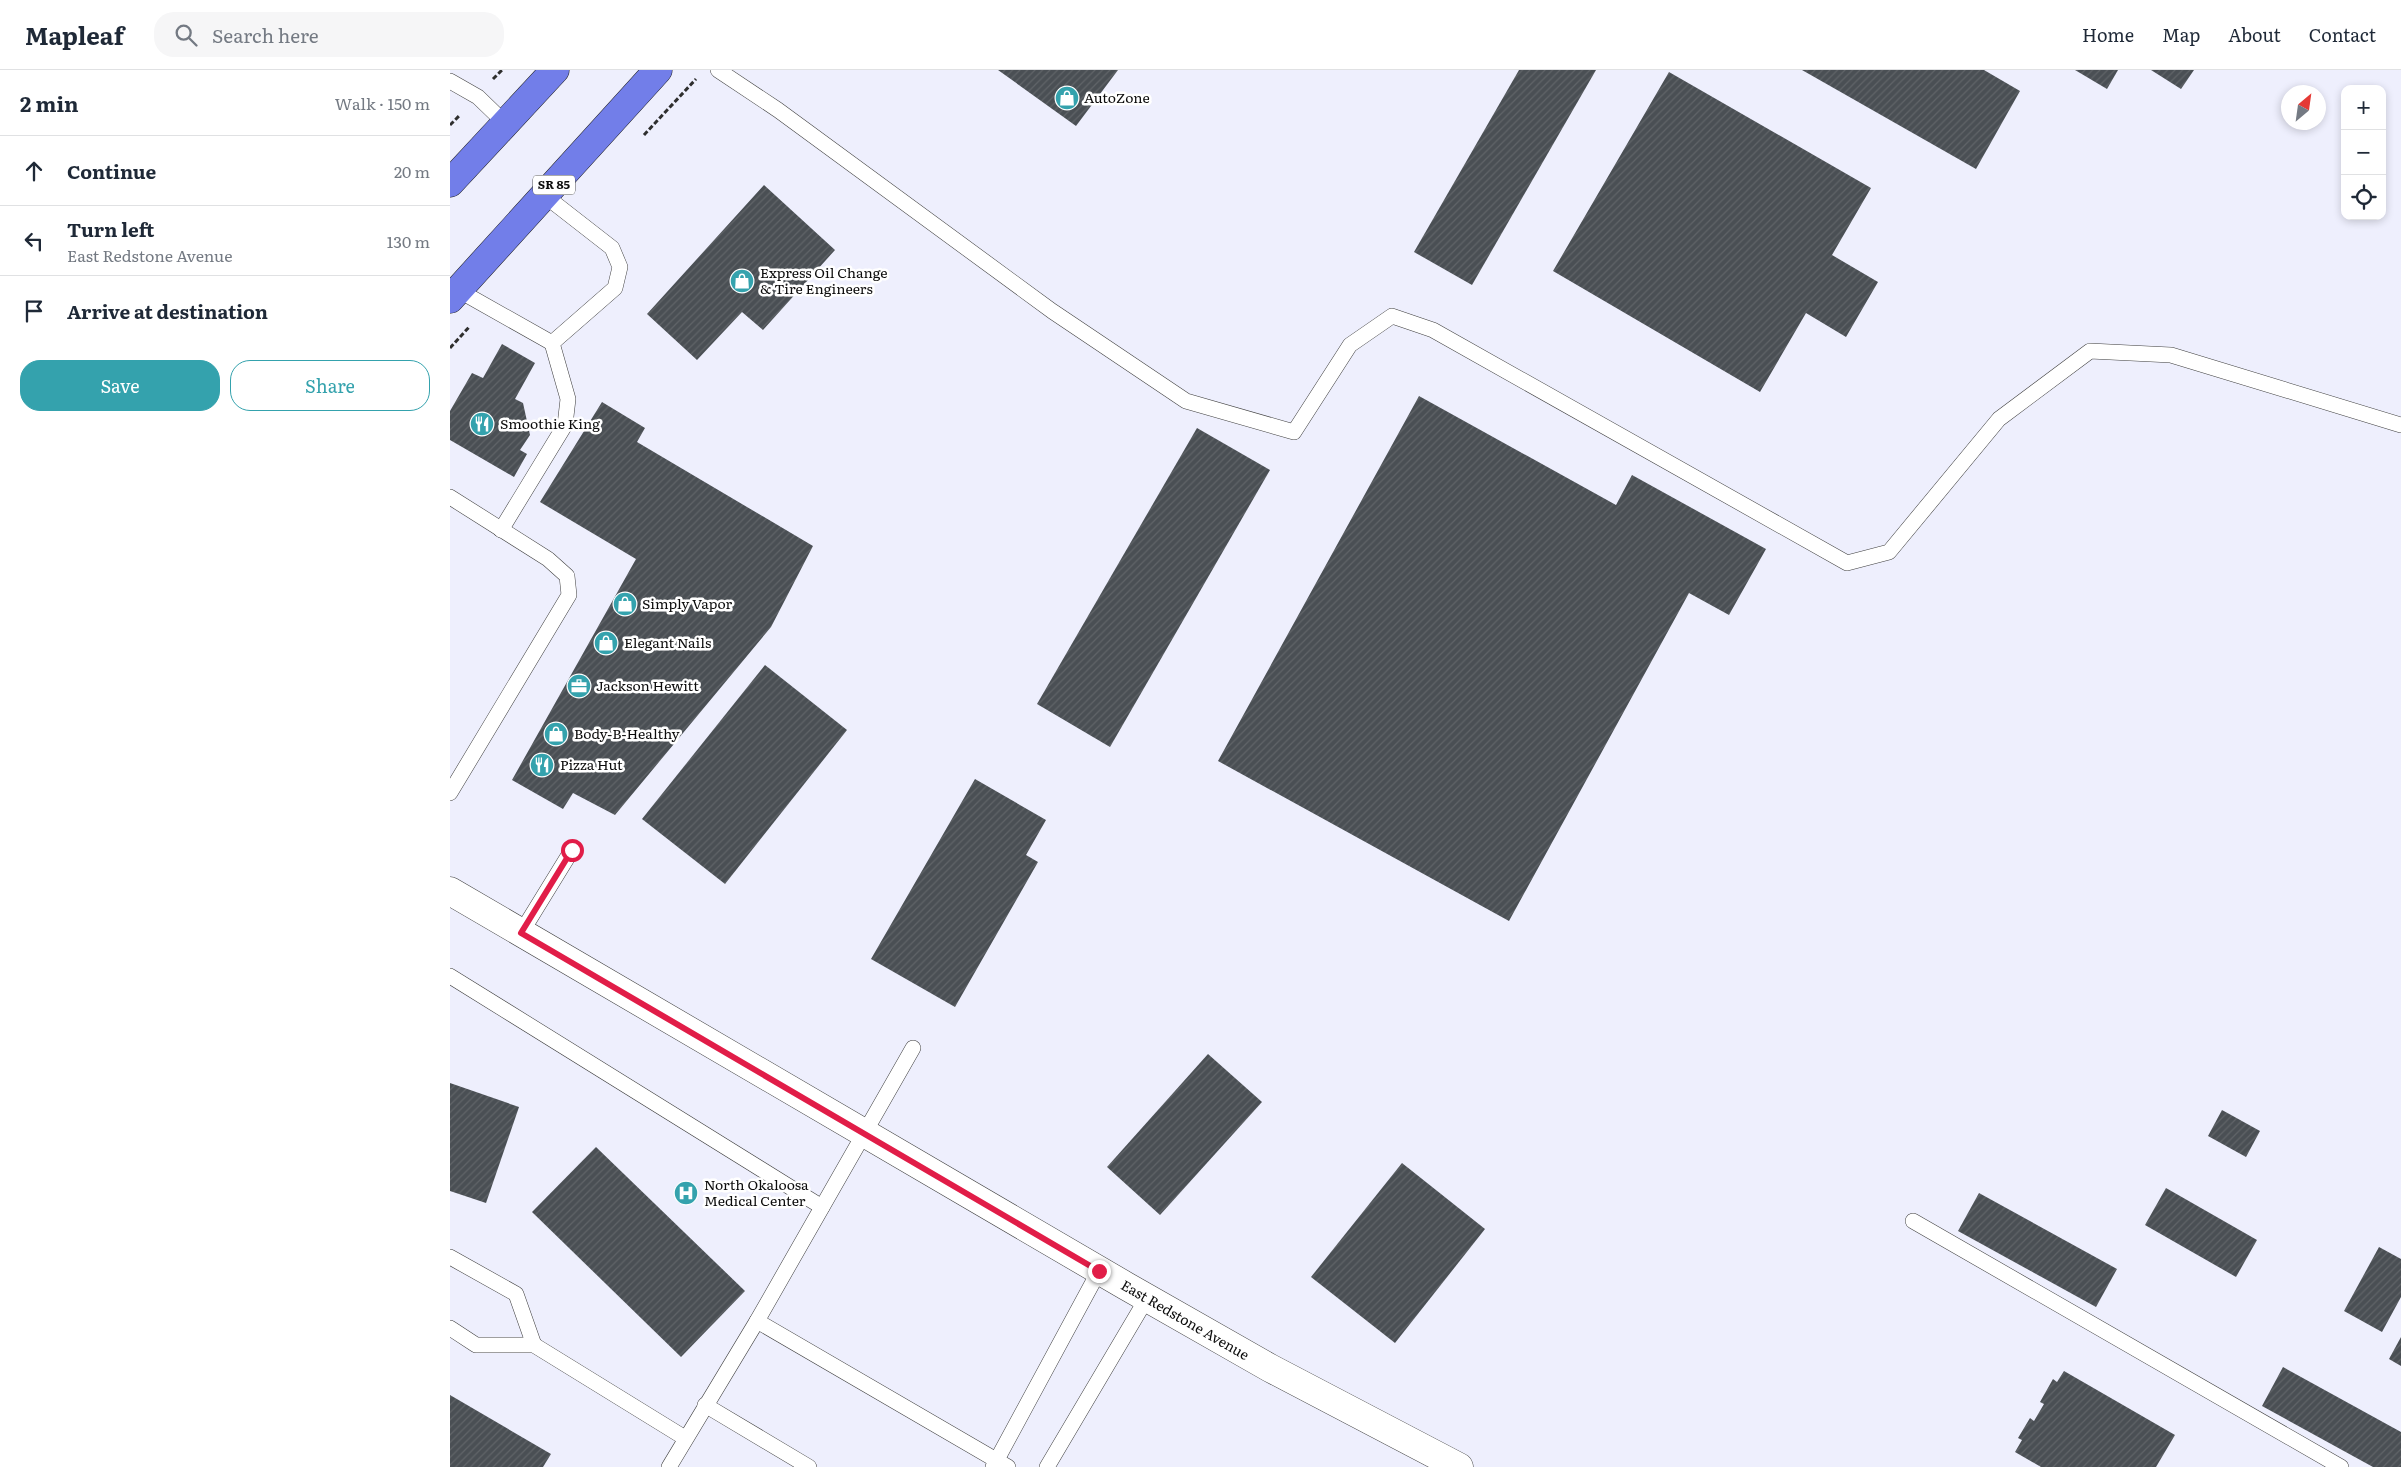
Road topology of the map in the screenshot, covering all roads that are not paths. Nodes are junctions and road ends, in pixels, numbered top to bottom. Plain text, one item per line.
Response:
1 (555, 70) edge
2 (658, 70) edge
3 (718, 70) edge
4 (450, 81) edge
5 (505, 123) junction
6 (450, 183) edge
7 (544, 196) junction
8 (454, 294) edge
9 (552, 343) junction
10 (2401, 425) edge
11 (450, 497) edge
12 (502, 530) junction
13 (450, 793) edge
14 (572, 850) dead end
15 (450, 891) edge
16 (521, 933) junction
17 (450, 976) edge
18 (913, 1048) dead end
19 (865, 1134) junction
20 (822, 1207) junction
21 (1913, 1221) dead end
22 (450, 1257) edge
23 (1099, 1271) junction
24 (1147, 1298) junction
25 (757, 1321) junction
26 (450, 1328) edge
27 (534, 1345) junction
28 (705, 1405) junction
29 (686, 1438) junction
30 (1000, 1465) edge
31 (669, 1467) edge
32 (809, 1467) edge
33 (1047, 1467) edge
34 (1459, 1467) edge
35 (2341, 1467) edge

1 - 5 main road
2 - 7 main road, SR 85
3 - 10 lane
4 - 5 lane
5 - 6 main road
7 - 8 main road, SR 85
7 - 9 lane
8 - 9 lane
9 - 12 lane
11 - 12 lane
12 - 13 lane
14 - 16 lane
15 - 16 street, East Redstone Avenue
16 - 19 street, East Redstone Avenue
17 - 20 lane
18 - 19 lane
19 - 20 lane
19 - 23 street, East Redstone Avenue
20 - 25 lane
21 - 35 lane
22 - 27 lane
23 - 24 street, East Redstone Avenue
23 - 30 lane
24 - 33 lane
24 - 34 street, East Redstone Avenue
25 - 28 lane
25 - 30 lane
26 - 27 lane
27 - 29 lane
28 - 29 lane
28 - 32 lane
29 - 31 lane

